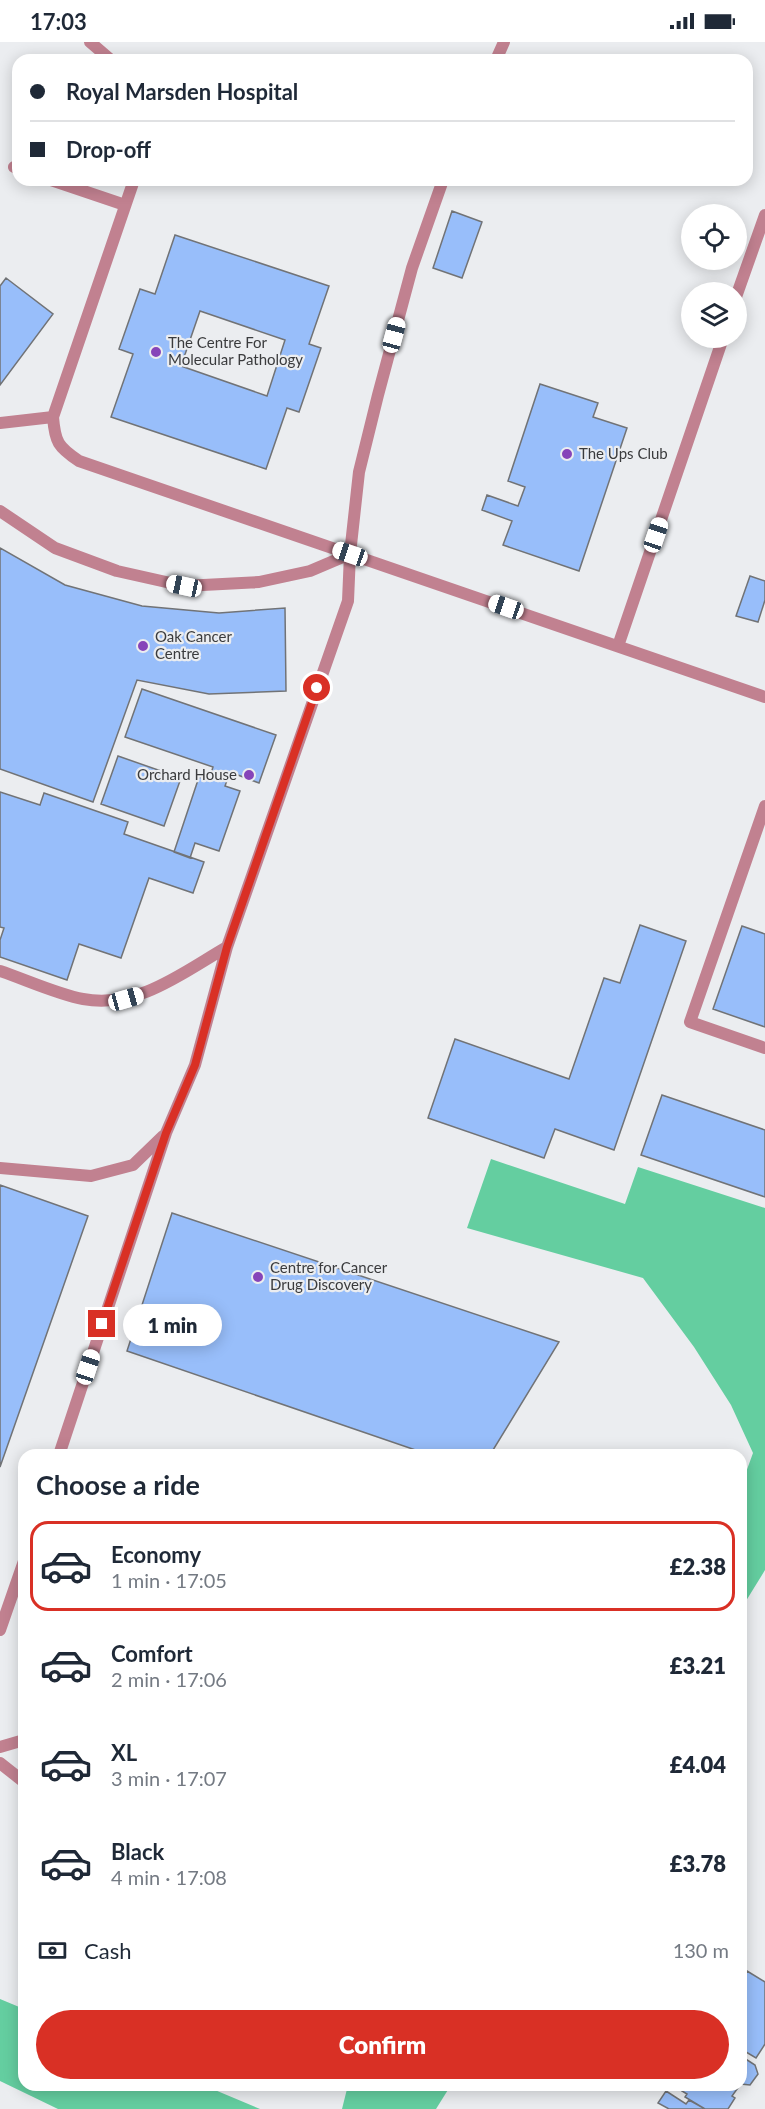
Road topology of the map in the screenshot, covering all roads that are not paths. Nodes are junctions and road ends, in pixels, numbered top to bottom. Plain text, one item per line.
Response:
1 (90, 42) edge
2 (104, 54) edge
3 (69, 186) edge
4 (132, 186) edge
5 (441, 186) edge
6 (125, 205) junction
7 (765, 215) edge
8 (741, 282) edge
9 (720, 348) edge
10 (53, 417) junction
11 (0, 423) edge
12 (0, 511) edge
13 (350, 554) junction
14 (618, 646) junction
15 (765, 697) edge
16 (765, 806) edge
17 (227, 947) junction
18 (0, 971) edge
19 (765, 1047) edge
20 (166, 1133) junction
21 (0, 1168) edge
22 (61, 1449) edge
23 (18, 1578) edge
24 (0, 1630) edge
25 (18, 1742) edge
26 (0, 1747) edge
27 (0, 1763) edge
28 (18, 1777) edge

1 - 2 street
3 - 6 street
4 - 6 street
5 - 13 street
6 - 10 street
7 - 8 street
9 - 14 street
10 - 11 street
10 - 13 street
12 - 13 street
13 - 14 street
13 - 17 street
14 - 15 street
16 - 19 street
17 - 18 street
17 - 20 street
20 - 21 street
20 - 22 street
23 - 24 street
25 - 26 street
27 - 28 street

